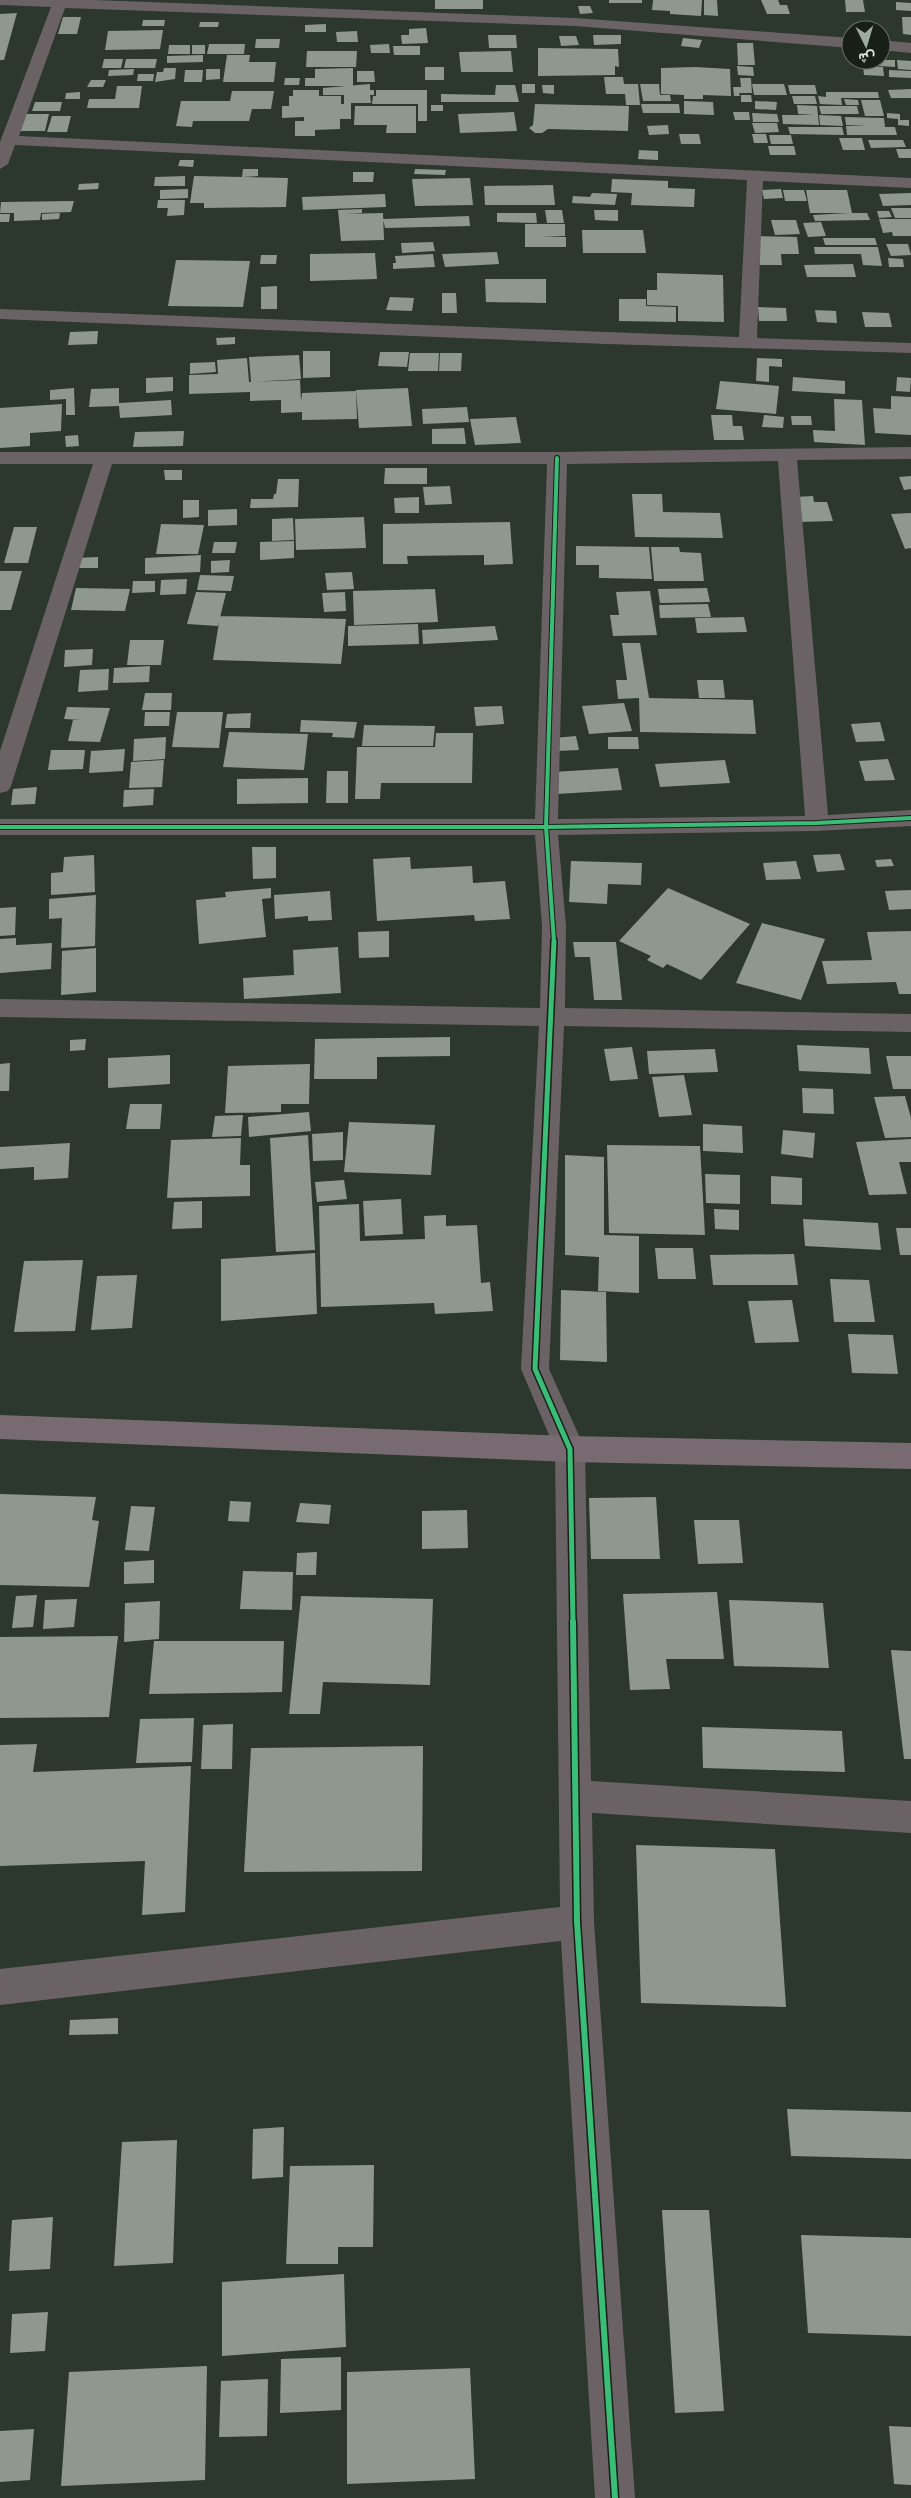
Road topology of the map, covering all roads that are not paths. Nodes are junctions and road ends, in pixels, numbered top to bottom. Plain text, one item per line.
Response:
1 (0, 1) edge
2 (60, 2) edge
3 (841, 42) edge
4 (891, 46) edge
5 (911, 48) edge
6 (9, 140) junction
7 (0, 164) edge
8 (755, 176) junction
9 (911, 183) edge
10 (0, 314) edge
11 (748, 343) junction
12 (911, 348) edge
13 (911, 453) edge
14 (787, 455) junction
15 (0, 458) edge
16 (556, 458) junction
17 (104, 459) junction
18 (0, 786) edge
19 (911, 818) edge
20 (816, 823) junction
21 (546, 827) junction
22 (0, 828) edge
23 (0, 1008) edge
24 (552, 1018) junction
25 (911, 1023) edge
26 (0, 1427) edge
27 (570, 1449) junction
28 (911, 1456) edge
29 (574, 1796) junction
30 (911, 1817) edge
31 (577, 1922) junction
32 (0, 1987) edge
33 (615, 2498) edge

1 - 2 street
2 - 3 street
2 - 6 street
4 - 5 street
6 - 7 street
6 - 8 street
8 - 9 street
8 - 11 street
10 - 11 street
11 - 12 street
13 - 14 street
14 - 16 street
14 - 20 street
15 - 17 street
16 - 17 street
16 - 21 street
17 - 18 street
19 - 20 street
20 - 21 street
21 - 22 street
21 - 24 street
23 - 24 street
24 - 25 street
24 - 27 street
26 - 27 street
27 - 28 street
27 - 29 street
29 - 30 street
29 - 31 street
31 - 32 street
31 - 33 street

